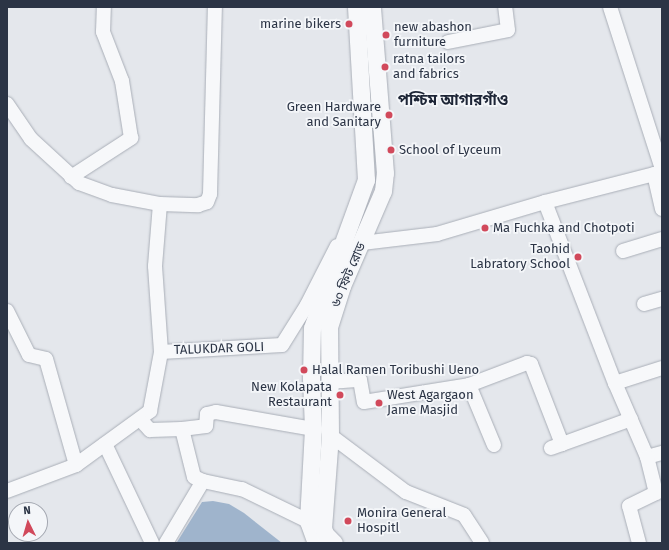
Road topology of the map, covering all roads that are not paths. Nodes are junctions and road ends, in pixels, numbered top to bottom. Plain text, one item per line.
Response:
1 (104, 7) edge
2 (214, 7) edge
3 (356, 7) edge
4 (372, 7) edge
5 (506, 7) edge
6 (610, 7) edge
7 (448, 42) dead end
8 (7, 104) edge
9 (659, 172) edge
10 (71, 177) junction
11 (544, 202) junction
12 (160, 204) junction
13 (662, 209) edge
14 (662, 239) edge
15 (354, 241) junction
16 (623, 251) dead end
17 (662, 300) edge
18 (644, 304) dead end
19 (7, 311) edge
20 (161, 352) junction
21 (662, 368) edge
22 (328, 382) junction
23 (614, 383) junction
24 (469, 385) junction
25 (140, 419) junction
26 (631, 419) junction
27 (182, 429) junction
28 (313, 429) junction
29 (330, 435) junction
30 (105, 444) junction
31 (494, 445) dead end
32 (662, 453) edge
33 (647, 457) junction
34 (76, 465) junction
35 (203, 481) junction
36 (7, 491) edge
37 (313, 514) junction
38 (322, 540) edge
39 (152, 543) edge
40 (166, 543) edge
41 (482, 543) edge
42 (639, 543) edge

1 - 10 street
2 - 12 street
3 - 15 street, ৬০ ফিট রোড
4 - 15 street, ৬০ ফিট রোড
5 - 7 street
6 - 9 street
8 - 10 street
9 - 11 street
9 - 13 street
10 - 12 street
11 - 15 street
11 - 23 street
12 - 20 street
14 - 16 street
15 - 20 street, TALUKDAR GOLI
15 - 22 street, ৬০ ফিট রোড
15 - 28 street, ৬০ ফিট রোড
17 - 18 street
19 - 34 street
20 - 25 street, TALUKDAR GOLI
21 - 23 street
22 - 24 street
22 - 29 street, ৬০ ফিট রোড
23 - 26 street
24 - 26 street
24 - 31 street
25 - 27 street
25 - 30 street, TALUKDAR GOLI
26 - 33 street
27 - 28 street
27 - 35 street
28 - 37 street, ৬০ ফিট রোড
29 - 37 street, ৬০ ফিট রোড
29 - 41 street
30 - 34 street, TALUKDAR GOLI
30 - 39 street
32 - 33 street
33 - 42 street
34 - 36 street, TALUKDAR GOLI
35 - 37 street
35 - 40 street
37 - 38 street, ৬০ ফিট রোড

